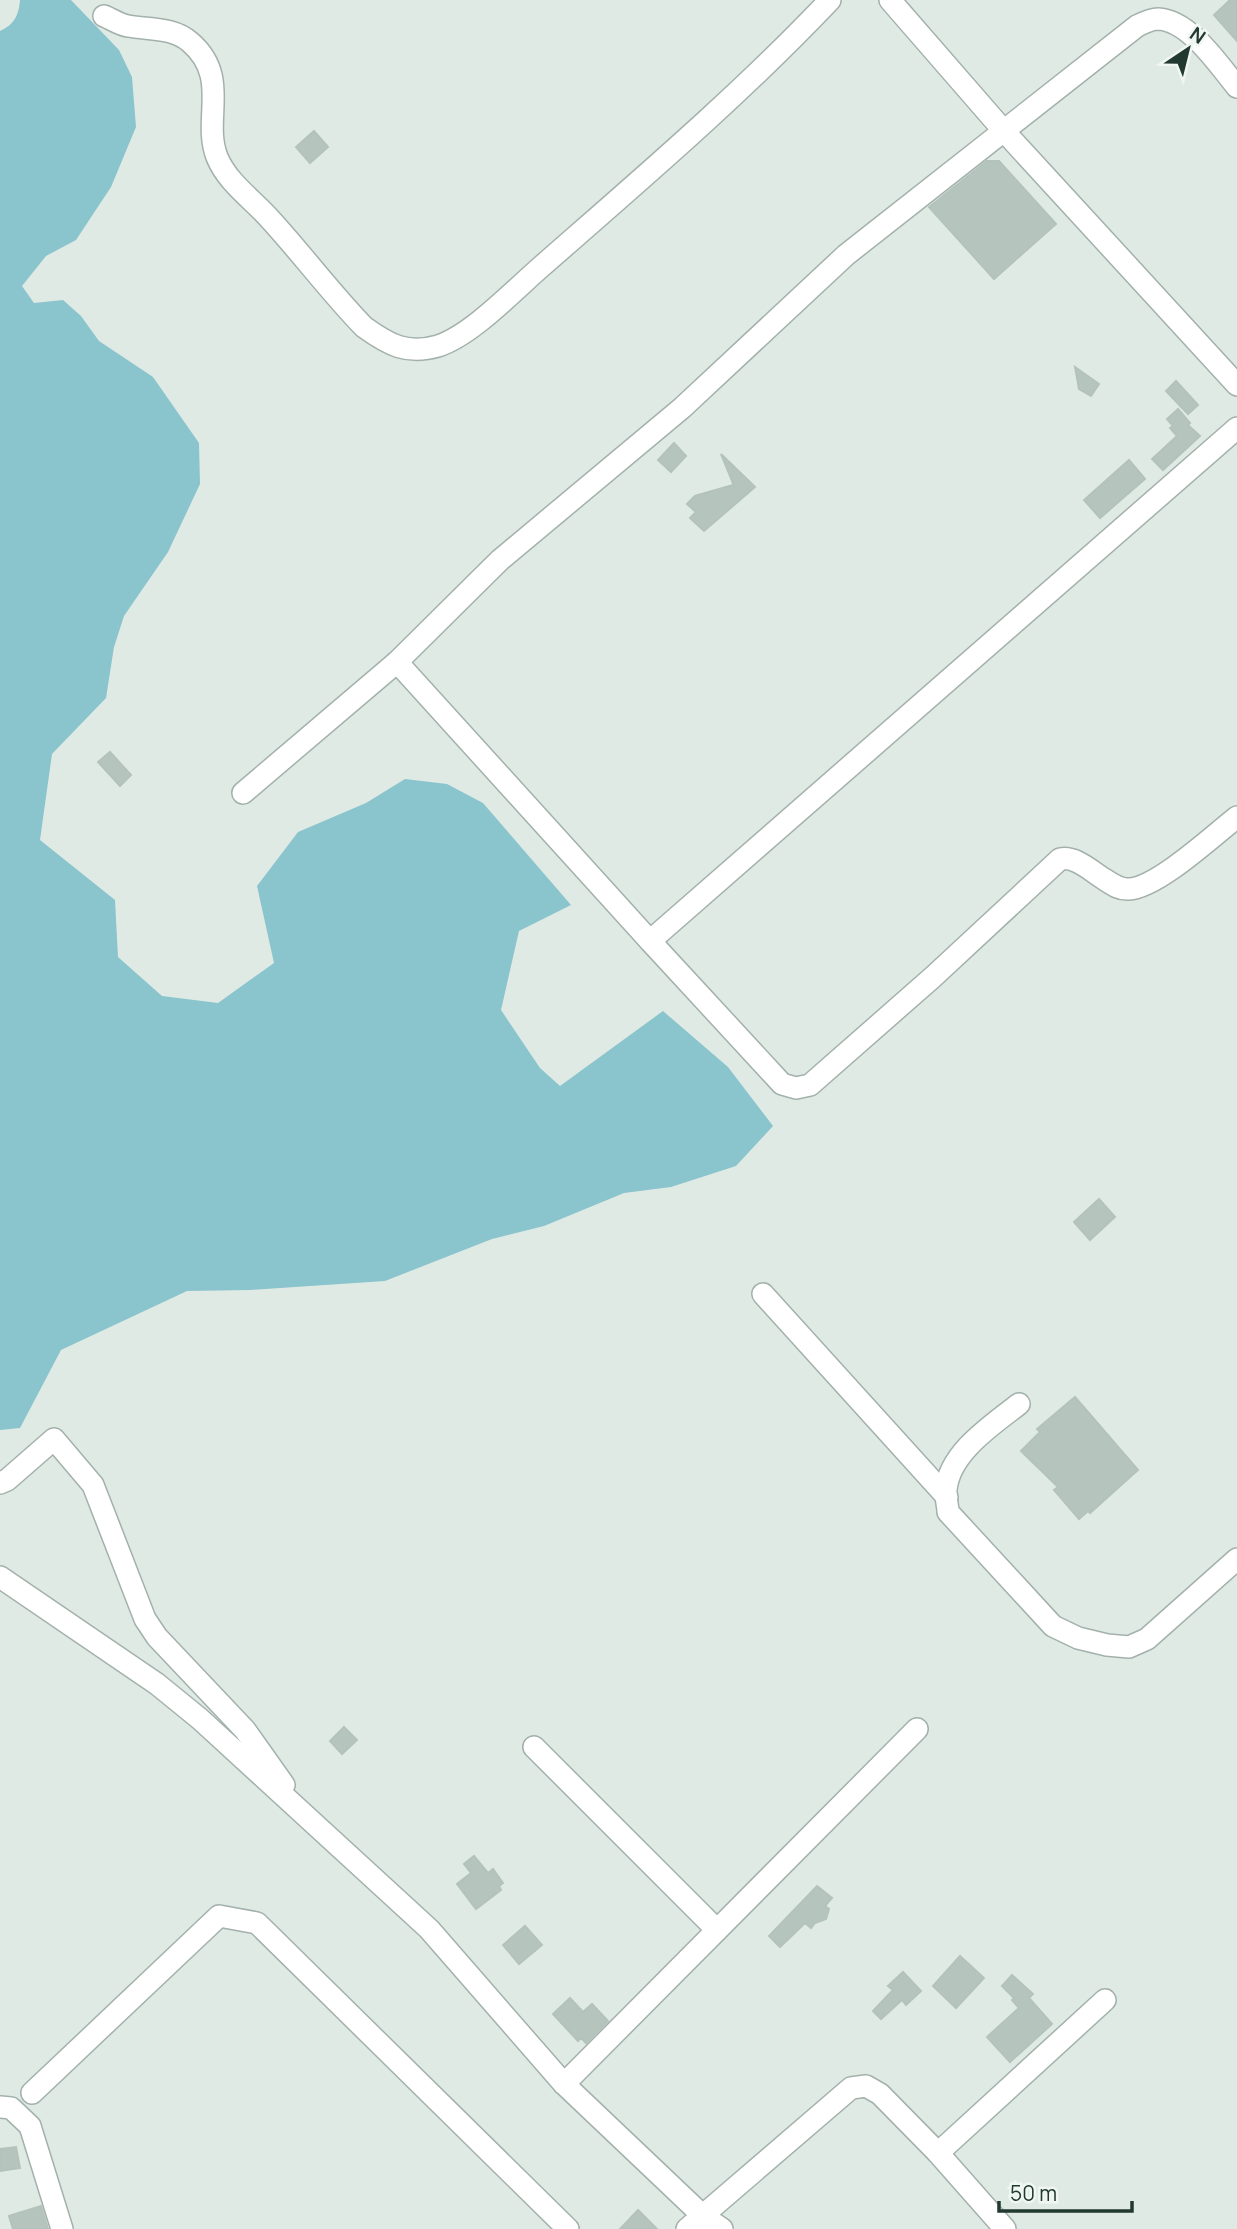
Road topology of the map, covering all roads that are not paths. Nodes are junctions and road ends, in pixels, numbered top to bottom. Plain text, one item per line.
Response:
1 (830, 0) edge
2 (890, 0) edge
3 (104, 16) dead end
4 (1237, 87) edge
5 (1003, 130) junction
6 (1237, 385) edge
7 (1237, 428) edge
8 (397, 662) junction
9 (243, 793) dead end
10 (1237, 817) edge
11 (650, 941) junction
12 (763, 1294) dead end
13 (1018, 1404) dead end
14 (0, 1483) edge
15 (947, 1497) junction
16 (1237, 1559) edge
17 (0, 1577) edge
18 (917, 1729) dead end
19 (534, 1747) dead end
20 (309, 1820) junction
21 (717, 1930) junction
22 (1105, 2000) dead end
23 (564, 2084) junction
24 (32, 2093) dead end
25 (0, 2107) edge
26 (938, 2153) junction
27 (695, 2222) edge
28 (62, 2229) edge
29 (568, 2229) edge
30 (722, 2229) edge
31 (1005, 2229) edge

1 - 3 street
2 - 5 street
4 - 5 street
5 - 6 street
5 - 8 street
7 - 11 street
8 - 9 street
8 - 11 street
10 - 11 street
12 - 15 street
13 - 15 street
14 - 20 street
15 - 16 street
17 - 20 street
18 - 21 street
19 - 21 street
20 - 23 street
21 - 23 street
22 - 26 street
23 - 27 street
24 - 29 street
25 - 28 street
26 - 27 street
26 - 31 street
27 - 30 street

